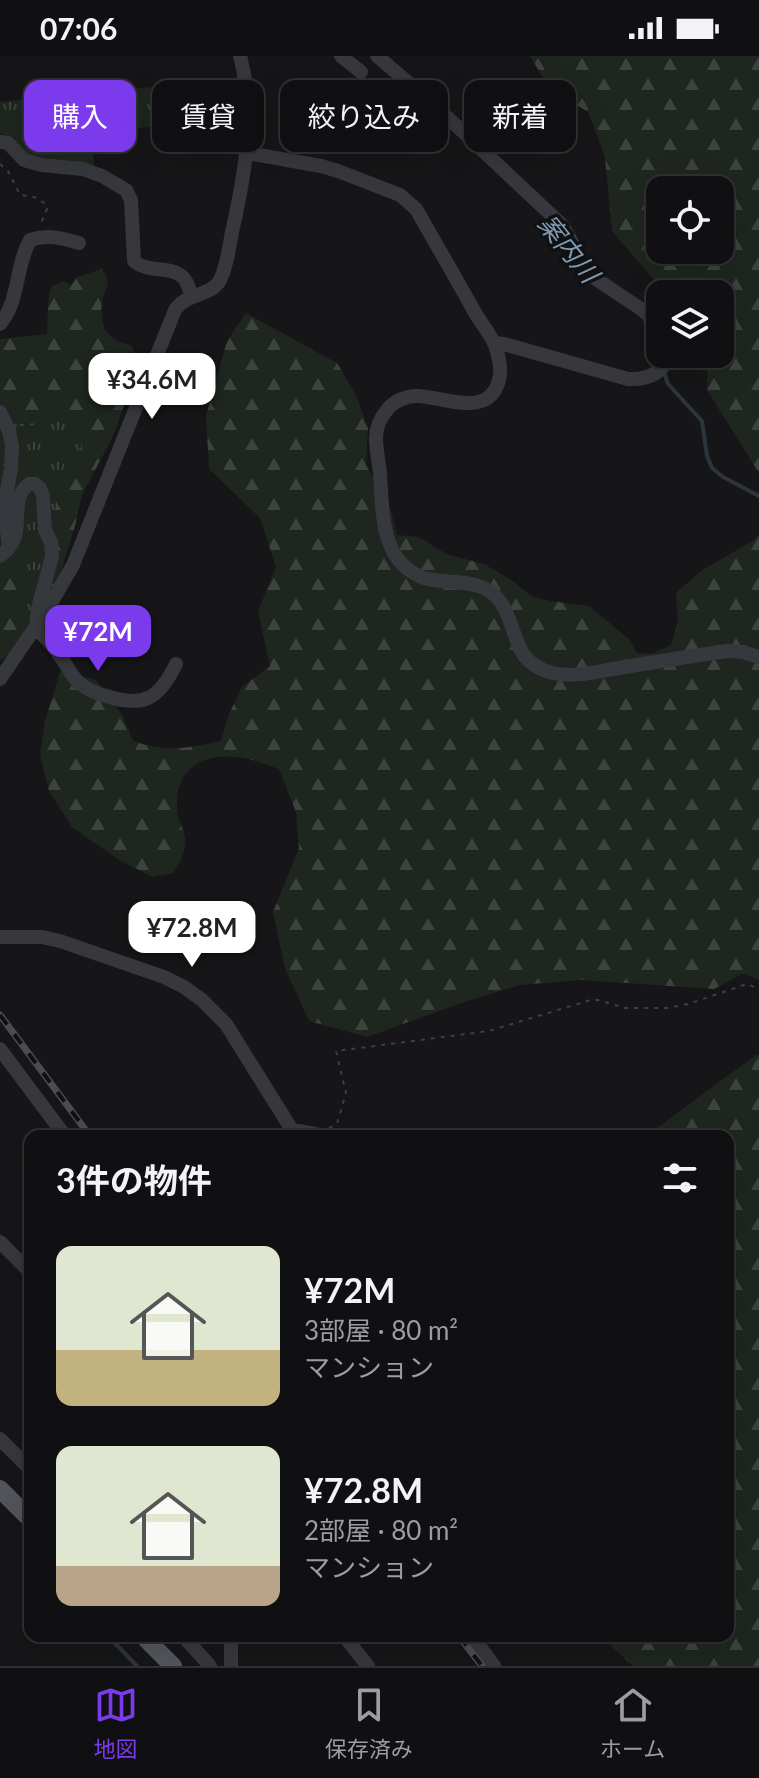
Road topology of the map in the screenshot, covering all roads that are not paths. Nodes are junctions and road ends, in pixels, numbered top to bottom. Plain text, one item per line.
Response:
1 (240, 56) edge
2 (341, 56) edge
3 (377, 56) edge
4 (361, 72) dead end
5 (0, 142) edge
6 (247, 153) junction
7 (79, 243) dead end
8 (191, 296) junction
9 (646, 313) edge
10 (0, 324) edge
11 (494, 343) junction
12 (661, 368) edge
13 (3, 419) edge
14 (5, 552) edge
15 (36, 627) junction
16 (759, 657) edge
17 (176, 664) dead end
18 (0, 679) edge
19 (0, 937) edge
20 (0, 1049) edge
21 (61, 1130) edge
22 (292, 1130) edge
23 (0, 1242) edge
24 (24, 1266) edge
25 (0, 1439) edge
26 (24, 1463) edge
27 (0, 1489) edge
28 (24, 1513) edge
29 (149, 1642) edge
30 (188, 1642) edge
31 (231, 1642) edge
32 (349, 1642) edge
33 (476, 1642) edge
34 (173, 1666) edge
35 (210, 1666) edge
36 (231, 1666) edge
37 (368, 1666) edge
38 (494, 1666) edge

1 - 6 street
2 - 4 street
3 - 9 street
5 - 8 street
6 - 8 street
6 - 11 street
7 - 10 street
8 - 15 street
11 - 12 street
11 - 16 street
13 - 14 street
14 - 15 street
15 - 17 street
15 - 18 street
19 - 22 street
20 - 21 street
23 - 24 street
25 - 26 street
27 - 28 main road
29 - 34 main road
30 - 35 street
31 - 36 street
32 - 37 street
33 - 38 street

